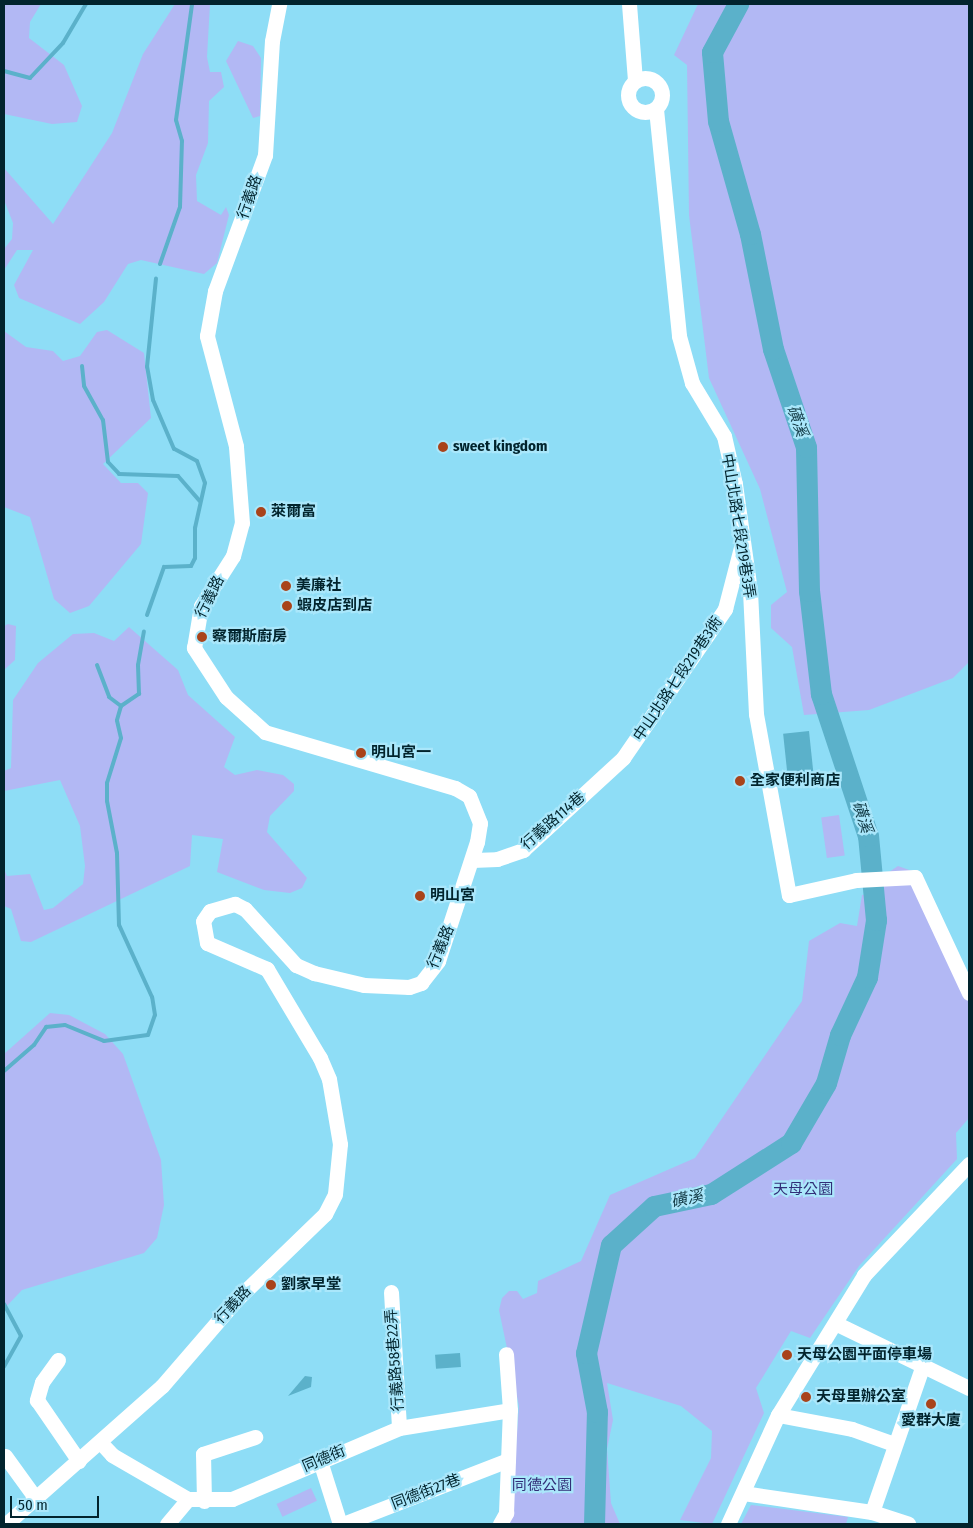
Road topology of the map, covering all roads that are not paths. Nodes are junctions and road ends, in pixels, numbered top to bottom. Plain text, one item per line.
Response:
1 (278, 4) edge
2 (629, 4) edge
3 (641, 80) junction
4 (650, 110) junction
5 (743, 540) junction
6 (623, 758) joint
7 (472, 860) junction
8 (969, 993) edge
9 (969, 1164) edge
10 (390, 1292) dead end
11 (836, 1324) junction
12 (506, 1354) dead end
13 (58, 1360) dead end
14 (923, 1364) junction
15 (969, 1388) edge
16 (510, 1410) junction
17 (778, 1415) junction
18 (400, 1428) junction
19 (255, 1437) dead end
20 (101, 1443) junction
21 (894, 1444) junction
22 (5, 1456) dead end
23 (508, 1460) junction
24 (79, 1461) junction
25 (320, 1461) junction
26 (743, 1493) junction
27 (34, 1496) junction
28 (196, 1500) junction
29 (868, 1516) edge
30 (6, 1524) edge
31 (167, 1524) edge
32 (342, 1524) edge
33 (500, 1524) edge
34 (728, 1524) edge
35 (908, 1524) edge

1 - 7 street, 行義路
2 - 3 street
3 - 4 street
3 - 4 street
4 - 5 street, 中山北路七段219巷3弄
5 - 6 street, 中山北路七段219巷3衖
5 - 8 street, 中山北路七段219巷3弄
6 - 7 street, 行義路114巷
7 - 20 street, 行義路
9 - 11 street
10 - 18 street, 行義路58巷22弄
11 - 14 street
11 - 17 street
12 - 16 street
13 - 24 street
14 - 15 street
14 - 21 street
16 - 18 street, 同德街
16 - 23 street
17 - 21 street
17 - 26 street
18 - 25 street, 同德街
19 - 28 street
20 - 24 street, 行義路
20 - 28 street
21 - 29 street
22 - 27 street
23 - 32 street, 同德街27巷
23 - 33 street
24 - 27 street, 行義路
25 - 28 street, 同德街
25 - 32 street
26 - 29 street
26 - 34 street
27 - 30 street, 行義路
28 - 31 street
29 - 35 street

